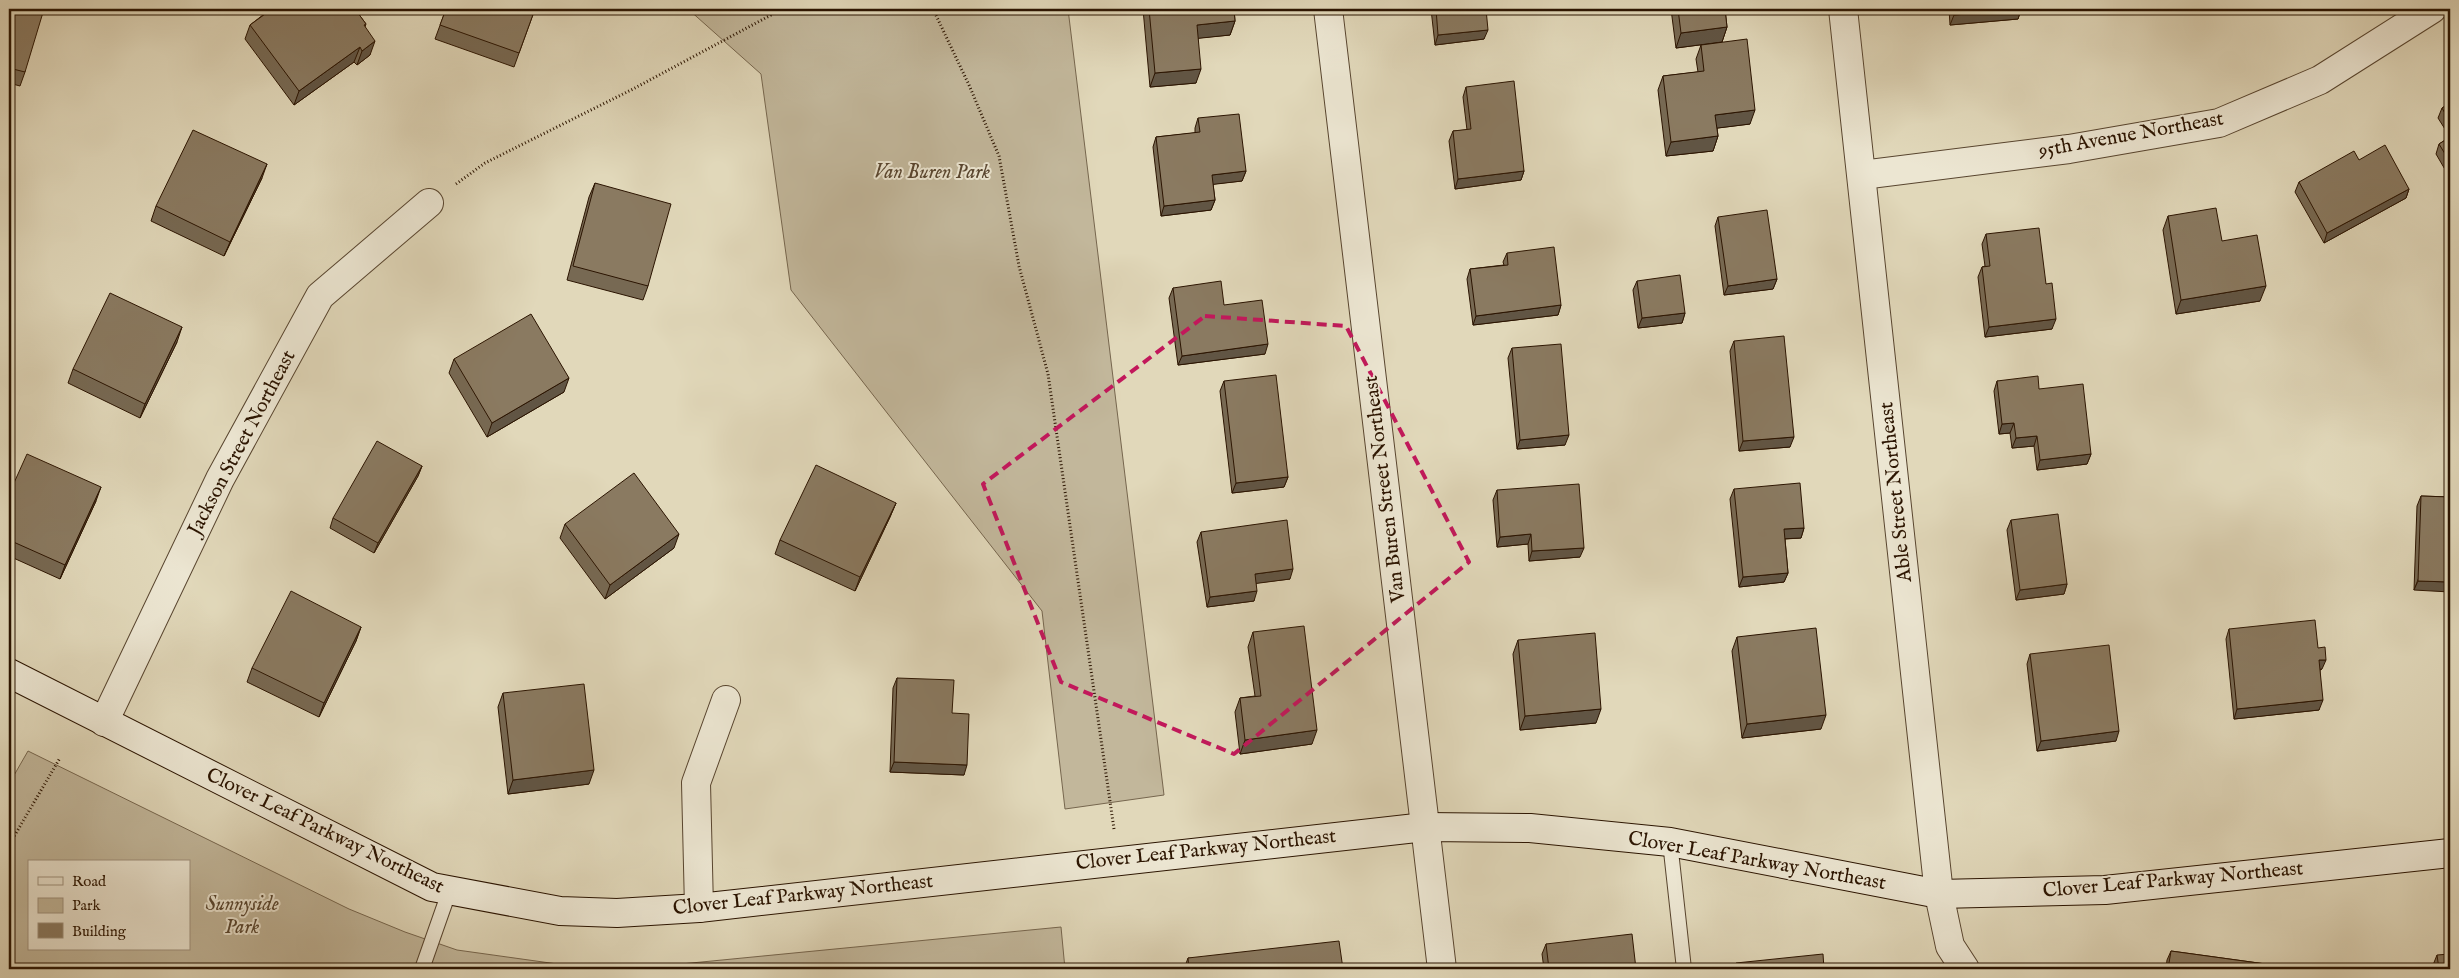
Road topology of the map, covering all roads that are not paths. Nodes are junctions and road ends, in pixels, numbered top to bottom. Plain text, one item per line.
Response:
1 (1328, 9) edge
2 (1843, 9) edge
3 (2432, 9) edge
4 (1862, 175) junction
5 (429, 203) road end
6 (9, 673) edge
7 (726, 700) dead end
8 (104, 722) junction
9 (1425, 826) junction
10 (1670, 842) junction
11 (2450, 853) edge
12 (449, 892) junction
13 (1938, 894) junction
14 (699, 908) junction
15 (422, 969) edge
16 (1442, 969) edge
17 (1684, 969) edge
18 (1965, 969) edge

1 - 9 street, Van Buren Street Northeast
2 - 4 street, Able Street Northeast
3 - 4 street, 95th Avenue Northeast
4 - 13 street, Able Street Northeast
5 - 8 street, Jackson Street Northeast
6 - 8 street, Clover Leaf Parkway Northeast
7 - 14 street
8 - 12 street, Clover Leaf Parkway Northeast
9 - 10 street, Clover Leaf Parkway Northeast
9 - 14 street, Clover Leaf Parkway Northeast
9 - 16 street, Van Buren Street Northeast
10 - 13 street, Clover Leaf Parkway Northeast
10 - 17 lane
11 - 13 street, Clover Leaf Parkway Northeast
12 - 14 street, Clover Leaf Parkway Northeast
12 - 15 lane
13 - 18 street, Able Street Northeast

